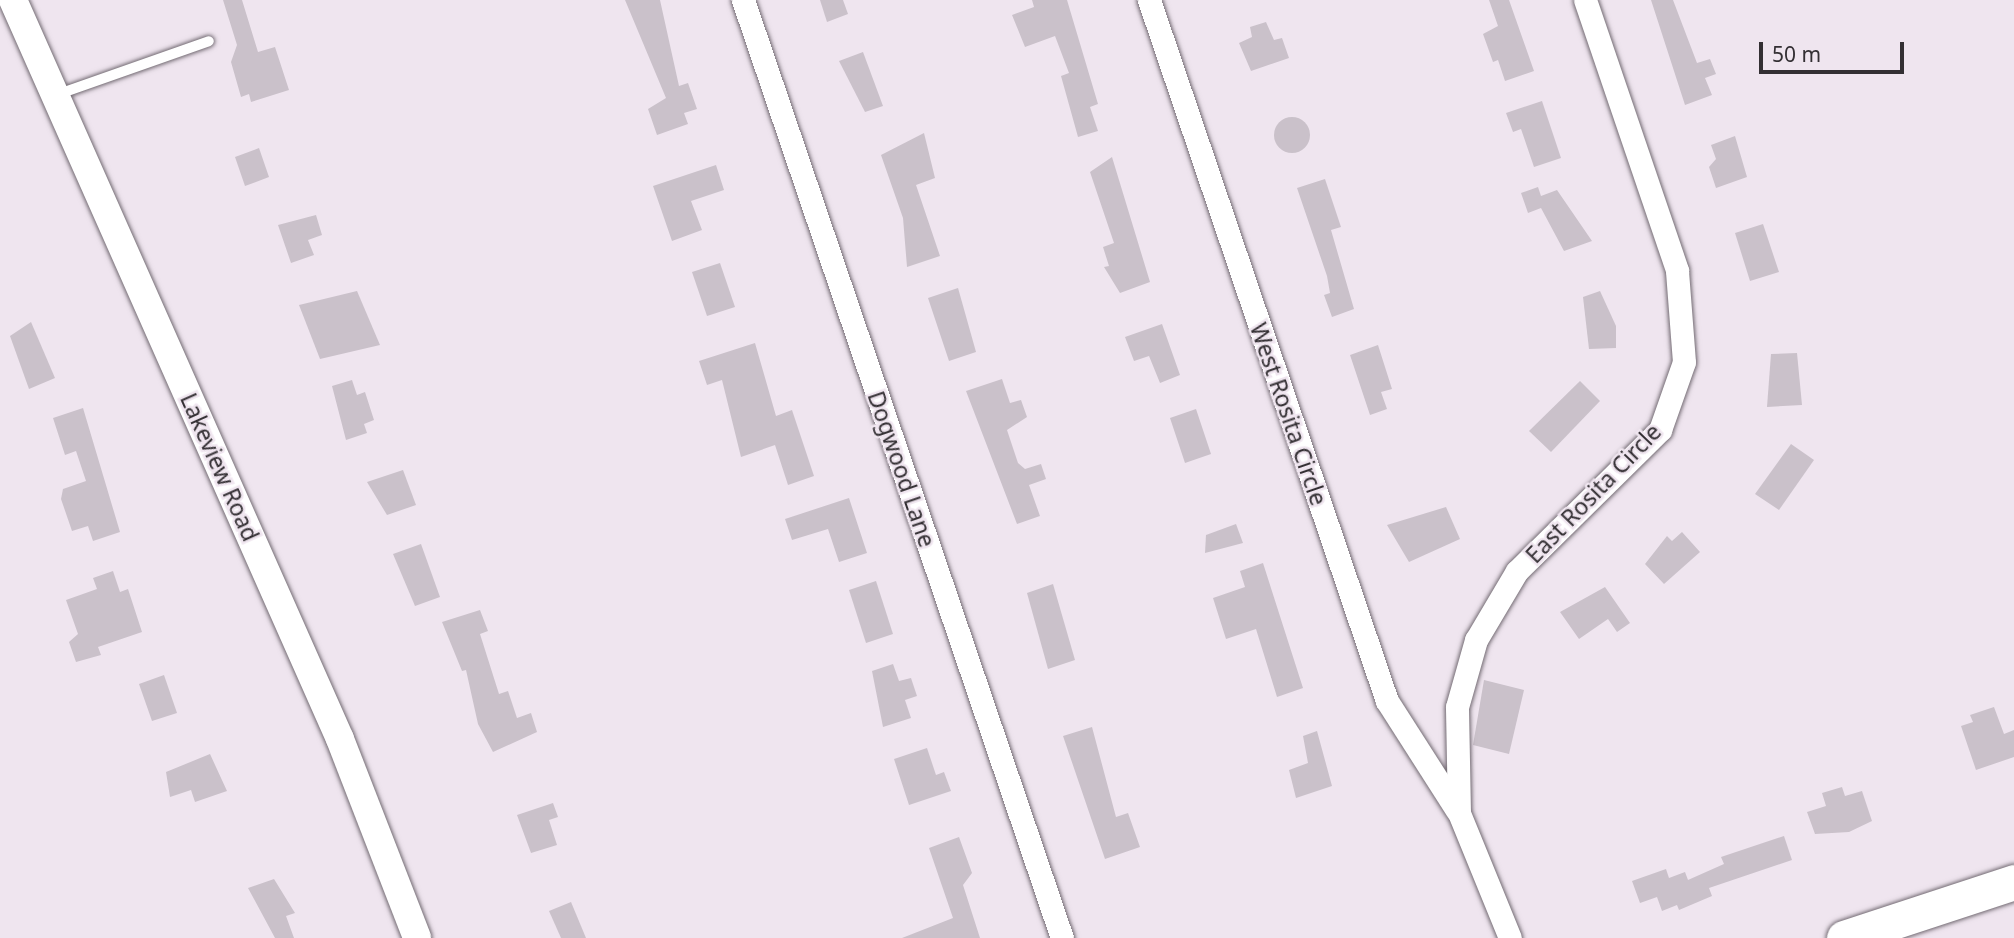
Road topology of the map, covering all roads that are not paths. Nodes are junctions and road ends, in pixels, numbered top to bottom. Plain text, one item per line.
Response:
1 (13, 0) edge
2 (743, 0) edge
3 (1149, 0) edge
4 (1585, 0) edge
5 (209, 41) dead end
6 (56, 95) junction
7 (1459, 813) junction
8 (2014, 882) edge
9 (417, 938) edge
10 (1062, 938) edge
11 (1510, 938) edge
12 (1844, 938) edge

1 - 6 street, Lakeview Road
2 - 10 street, Dogwood Lane
3 - 7 street, West Rosita Circle
4 - 7 street, East Rosita Circle
5 - 6 lane
6 - 9 street, Lakeview Road
7 - 11 street, East Rosita Circle
8 - 12 main road

